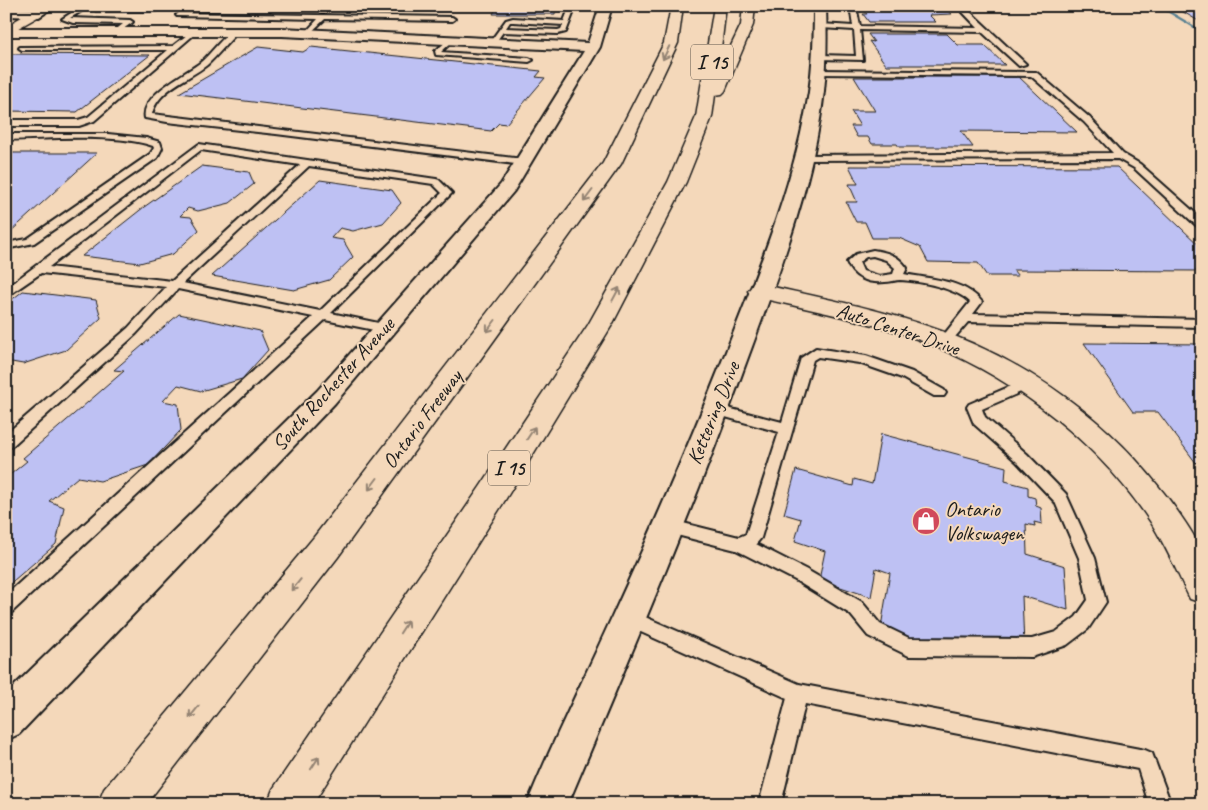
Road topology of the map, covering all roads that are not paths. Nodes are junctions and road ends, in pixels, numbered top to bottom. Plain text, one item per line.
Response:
1 (86, 6) edge
2 (573, 6) edge
3 (606, 6) edge
4 (677, 6) edge
5 (720, 6) edge
6 (749, 6) edge
7 (820, 6) edge
8 (853, 6) edge
9 (960, 6) edge
10 (45, 9) edge
11 (6, 12) edge
12 (179, 15) dead end
13 (323, 17) junction
14 (452, 19) dead end
15 (568, 23) junction
16 (821, 26) junction
17 (857, 28) junction
18 (501, 30) junction
19 (984, 30) junction
20 (6, 32) edge
21 (116, 32) junction
22 (194, 32) junction
23 (235, 32) junction
24 (308, 33) junction
25 (451, 40) junction
26 (494, 42) junction
27 (593, 47) junction
28 (22, 48) dead end
29 (176, 48) junction
30 (529, 60) dead end
31 (820, 64) junction
32 (1022, 64) dead end
33 (704, 118) junction
34 (6, 122) edge
35 (6, 137) edge
36 (1120, 156) junction
37 (804, 158) junction
38 (523, 162) junction
39 (307, 163) junction
40 (1202, 225) edge
41 (6, 246) edge
42 (39, 270) junction
43 (898, 276) dead end
44 (175, 285) junction
45 (760, 291) junction
46 (6, 294) edge
47 (324, 314) junction
48 (965, 318) junction
49 (1202, 323) edge
50 (384, 328) junction
51 (944, 342) junction
52 (1025, 385) junction
53 (938, 393) dead end
54 (716, 410) junction
55 (787, 429) junction
56 (6, 443) edge
57 (667, 526) junction
58 (740, 544) junction
59 (1198, 573) edge
60 (6, 606) edge
61 (628, 618) junction
62 (798, 693) junction
63 (6, 721) edge
64 (119, 804) edge
65 (288, 804) edge
66 (547, 804) edge
67 (770, 804) edge
68 (1160, 804) edge

1 - 21 lane
2 - 15 lane
3 - 27 street, South Rochester Avenue
4 -> 64 main road, Ontario Freeway / I 15
5 - 33 main road, I 15
6 - 33 main road
7 - 16 street, Kettering Drive
8 - 17 lane
9 - 19 lane
10 - 11 street
10 - 20 main road
12 - 13 lane
13 - 14 lane
13 - 24 lane
15 - 18 lane
15 - 18 lane
16 - 17 lane
16 - 31 street, Kettering Drive
17 - 19 lane
17 - 31 lane
18 - 26 lane
19 - 32 lane
20 - 21 street
21 - 22 street
22 - 23 street
22 - 29 lane
23 - 24 street
23 - 38 lane
24 - 25 street
25 - 26 street
25 - 30 lane
26 - 27 street
27 - 38 street, South Rochester Avenue
28 - 29 lane
29 - 34 lane
31 - 36 lane
31 - 37 street, Kettering Drive
65 -> 33 main road, I 15
35 - 41 lane
36 - 37 lane
36 - 40 lane
37 - 45 street, Kettering Drive
38 - 50 street, South Rochester Avenue
39 - 42 lane
39 - 44 lane
39 - 47 lane
42 - 44 lane
42 - 46 lane
43 - 48 lane
44 - 47 lane
44 - 56 lane
45 - 51 main road, Auto Center Drive
45 - 54 street, Kettering Drive
47 - 50 lane
47 - 60 lane
48 - 49 lane
48 - 51 lane
50 - 63 street, South Rochester Avenue
51 - 52 main road, Auto Center Drive
52 - 58 lane
52 - 59 main road, Auto Center Drive
53 - 55 lane
54 - 55 lane
54 - 57 street, Kettering Drive
55 - 58 lane
57 - 58 lane
57 - 61 street, Kettering Drive
61 - 62 lane
61 - 66 street, Kettering Drive
62 - 67 lane
62 - 68 lane

